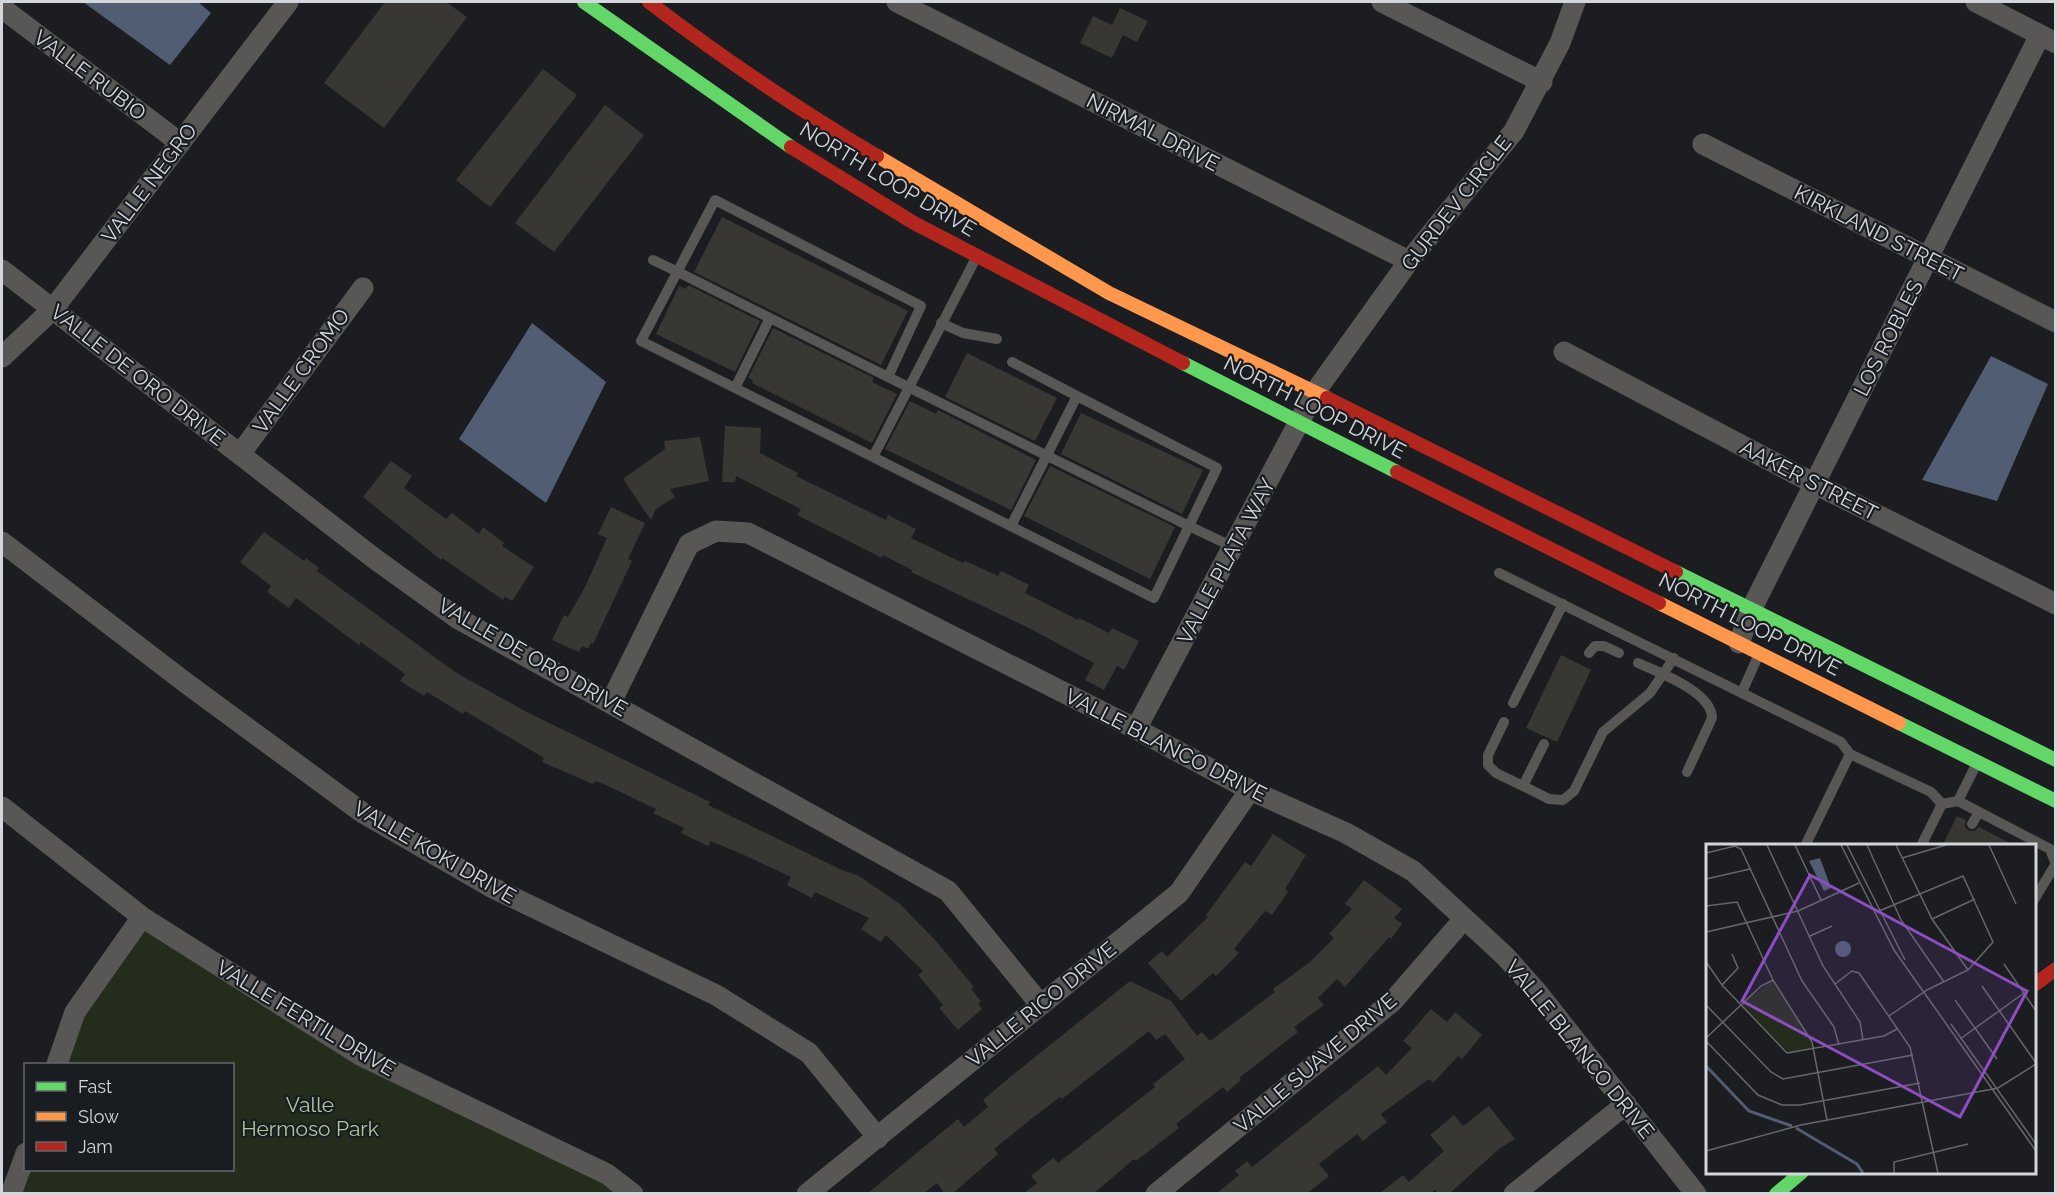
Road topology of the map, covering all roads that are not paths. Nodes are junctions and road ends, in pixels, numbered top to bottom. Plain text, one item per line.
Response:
1 (288, 2) edge
2 (584, 2) edge
3 (649, 2) edge
4 (897, 2) edge
5 (1382, 2) edge
6 (1575, 2) edge
7 (1976, 2) edge
8 (2, 8) edge
9 (627, 33) junction
10 (2048, 39) edge
11 (1542, 81) junction
12 (179, 142) junction
13 (1703, 144) dead end
14 (977, 256) junction
15 (1928, 257) junction
16 (654, 260) dead end
17 (1409, 261) junction
18 (2, 270) edge
19 (678, 272) junction
20 (363, 288) dead end
21 (53, 309) junction
22 (770, 318) junction
23 (941, 322) junction
24 (2055, 322) edge
25 (997, 339) dead end
26 (1564, 352) dead end
27 (2, 357) edge
28 (1012, 362) dead end
29 (888, 377) junction
30 (909, 386) junction
31 (735, 388) junction
32 (1315, 392) junction
33 (1077, 396) junction
34 (1299, 423) junction
35 (240, 454) junction
36 (1046, 455) junction
37 (873, 457) junction
38 (1815, 484) junction
39 (1011, 526) junction
40 (1189, 526) junction
41 (2, 542) edge
42 (1233, 547) junction
43 (1498, 573) dead end
44 (1563, 604) junction
45 (2055, 604) edge
46 (1752, 608) junction
47 (1739, 643) junction
48 (1589, 653) dead end
49 (1619, 653) dead end
50 (1760, 653) junction
51 (1674, 658) junction
52 (1638, 663) dead end
53 (1664, 675) junction
54 (1742, 692) junction
55 (611, 702) junction
56 (1512, 703) dead end
57 (1504, 722) dead end
58 (1136, 729) junction
59 (1544, 744) dead end
60 (1850, 754) junction
61 (2055, 760) edge
62 (1978, 762) junction
63 (1687, 772) dead end
64 (1523, 786) junction
65 (1250, 790) junction
66 (1958, 801) junction
67 (2055, 801) edge
68 (1942, 804) junction
69 (2, 807) edge
70 (1978, 812) junction
71 (2000, 823) junction
72 (1972, 824) dead end
73 (1994, 834) dead end
74 (2021, 834) junction
75 (1806, 844) edge
76 (1922, 844) edge
77 (2017, 844) edge
78 (2055, 865) edge
79 (2036, 897) edge
80 (142, 917) junction
81 (1463, 920) junction
82 (2055, 969) edge
83 (2036, 983) edge
84 (1040, 1004) junction
85 (58, 1063) edge
86 (1626, 1104) junction
87 (878, 1138) junction
88 (24, 1158) edge
89 (1801, 1174) edge
90 (11, 1194) edge
91 (633, 1194) edge
92 (807, 1194) edge
93 (1156, 1194) edge
94 (1514, 1194) edge
95 (1696, 1194) edge
96 (1776, 1194) edge

1 - 12 street, VALLE NEGRO
2 - 9 main road, NORTH LOOP DRIVE
3 - 9 street
3 - 32 main road, NORTH LOOP DRIVE
4 - 17 street, NIRMAL DRIVE
5 - 11 street
6 - 11 street, GURDEV CIRCLE
7 - 10 street
8 - 12 street, VALLE RUBIO
9 - 14 main road, NORTH LOOP DRIVE
10 - 15 street, LOS ROBLES
11 - 17 street, GURDEV CIRCLE
12 - 21 street, VALLE NEGRO
13 - 15 street, KIRKLAND STREET
14 - 23 lane
14 - 34 main road, NORTH LOOP DRIVE
15 - 24 street, KIRKLAND STREET
15 - 38 street, LOS ROBLES
16 - 19 lane
17 - 32 street, GURDEV CIRCLE
18 - 21 street, VALLE DE ORO DRIVE
19 - 22 lane
19 - 29 lane
19 - 31 lane
20 - 35 street, VALLE CROMO
21 - 27 street, VALLE NEGRO
21 - 35 street, VALLE DE ORO DRIVE
22 - 29 lane
22 - 31 lane
23 - 25 lane
23 - 30 lane
26 - 38 street, AAKER STREET
28 - 33 lane
29 - 30 lane
30 - 36 lane
30 - 37 lane
31 - 37 lane
32 - 34 street, VALLE PLATA WAY
32 - 46 main road, NORTH LOOP DRIVE
33 - 36 lane
33 - 40 lane
34 - 42 street, VALLE PLATA WAY
34 - 47 main road, NORTH LOOP DRIVE
35 - 55 street, VALLE DE ORO DRIVE
36 - 39 lane
36 - 40 lane
37 - 39 lane
38 - 45 street, AAKER STREET
38 - 46 street, LOS ROBLES
39 - 40 lane
40 - 42 lane
41 - 87 street, VALLE KOKI DRIVE
42 - 58 street, VALLE PLATA WAY
43 - 44 lane
44 - 51 lane
44 - 56 lane
46 - 47 street, LOS ROBLES
46 - 61 main road, NORTH LOOP DRIVE
47 - 50 main road, NORTH LOOP DRIVE
48 - 49 lane
50 - 54 lane
50 - 62 main road, NORTH LOOP DRIVE
51 - 53 lane
51 - 54 lane
52 - 53 lane
53 - 63 lane
53 - 64 lane
54 - 60 lane
55 - 58 street, VALLE BLANCO DRIVE
55 - 84 street, VALLE DE ORO DRIVE
57 - 64 lane
58 - 65 street, VALLE BLANCO DRIVE
59 - 64 lane
60 - 68 lane
60 - 75 lane
62 - 66 lane
62 - 67 main road, NORTH LOOP DRIVE
65 - 81 street, VALLE BLANCO DRIVE
65 - 84 street, VALLE RICO DRIVE
66 - 68 lane
66 - 70 lane
68 - 76 lane
69 - 80 street, VALLE FERTIL DRIVE
70 - 71 lane
70 - 72 lane
71 - 73 lane
71 - 74 lane
74 - 77 lane
74 - 78 lane
78 - 79 lane
80 - 85 street
80 - 91 street, VALLE FERTIL DRIVE
81 - 86 street, VALLE BLANCO DRIVE
81 - 93 street, VALLE SUAVE DRIVE
82 - 83 main road
84 - 87 street, VALLE RICO DRIVE
86 - 94 street
86 - 95 street, VALLE BLANCO DRIVE
87 - 92 street, VALLE RICO DRIVE
88 - 90 street
89 - 96 main road

